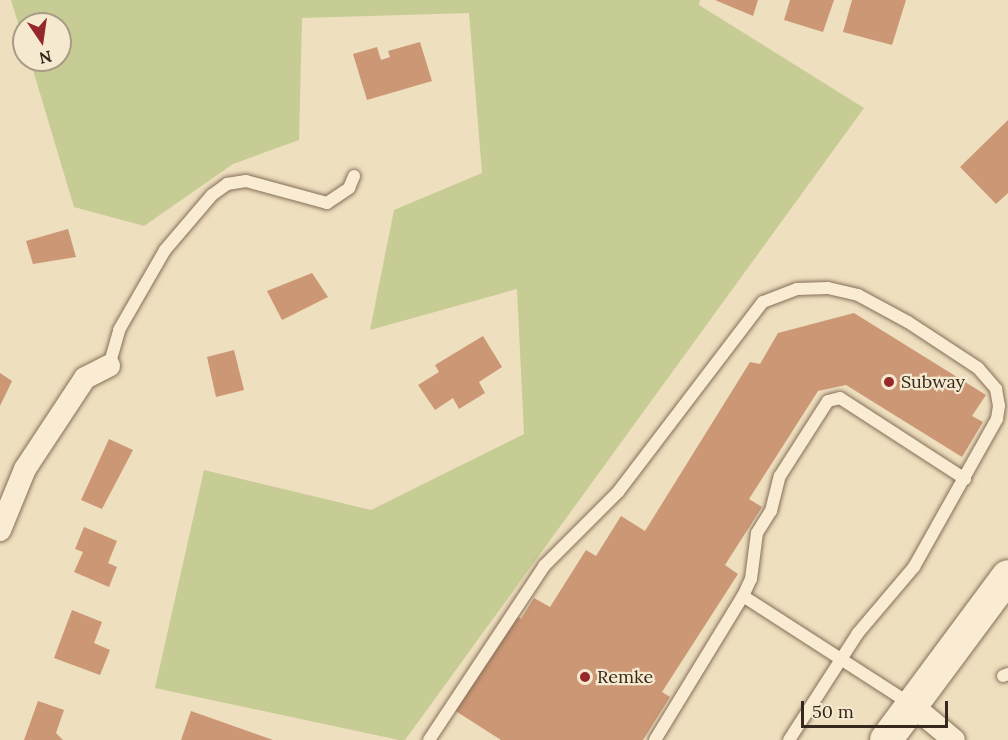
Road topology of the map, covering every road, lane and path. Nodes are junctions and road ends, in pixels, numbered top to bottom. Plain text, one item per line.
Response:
1 (354, 176) dead end
2 (109, 366) joint
3 (965, 479) junction
4 (0, 530) edge
5 (1008, 576) edge
6 (743, 596) junction
7 (842, 657) junction
8 (912, 706) junction
9 (429, 740) edge
10 (655, 740) edge
11 (789, 740) edge
12 (885, 740) edge
13 (954, 740) edge

1 - 2 lane
2 - 4 street
3 - 6 lane
3 - 7 lane
3 - 9 lane
5 - 8 street
6 - 7 lane
6 - 10 lane
7 - 8 lane
7 - 11 lane
8 - 12 street
8 - 13 street

